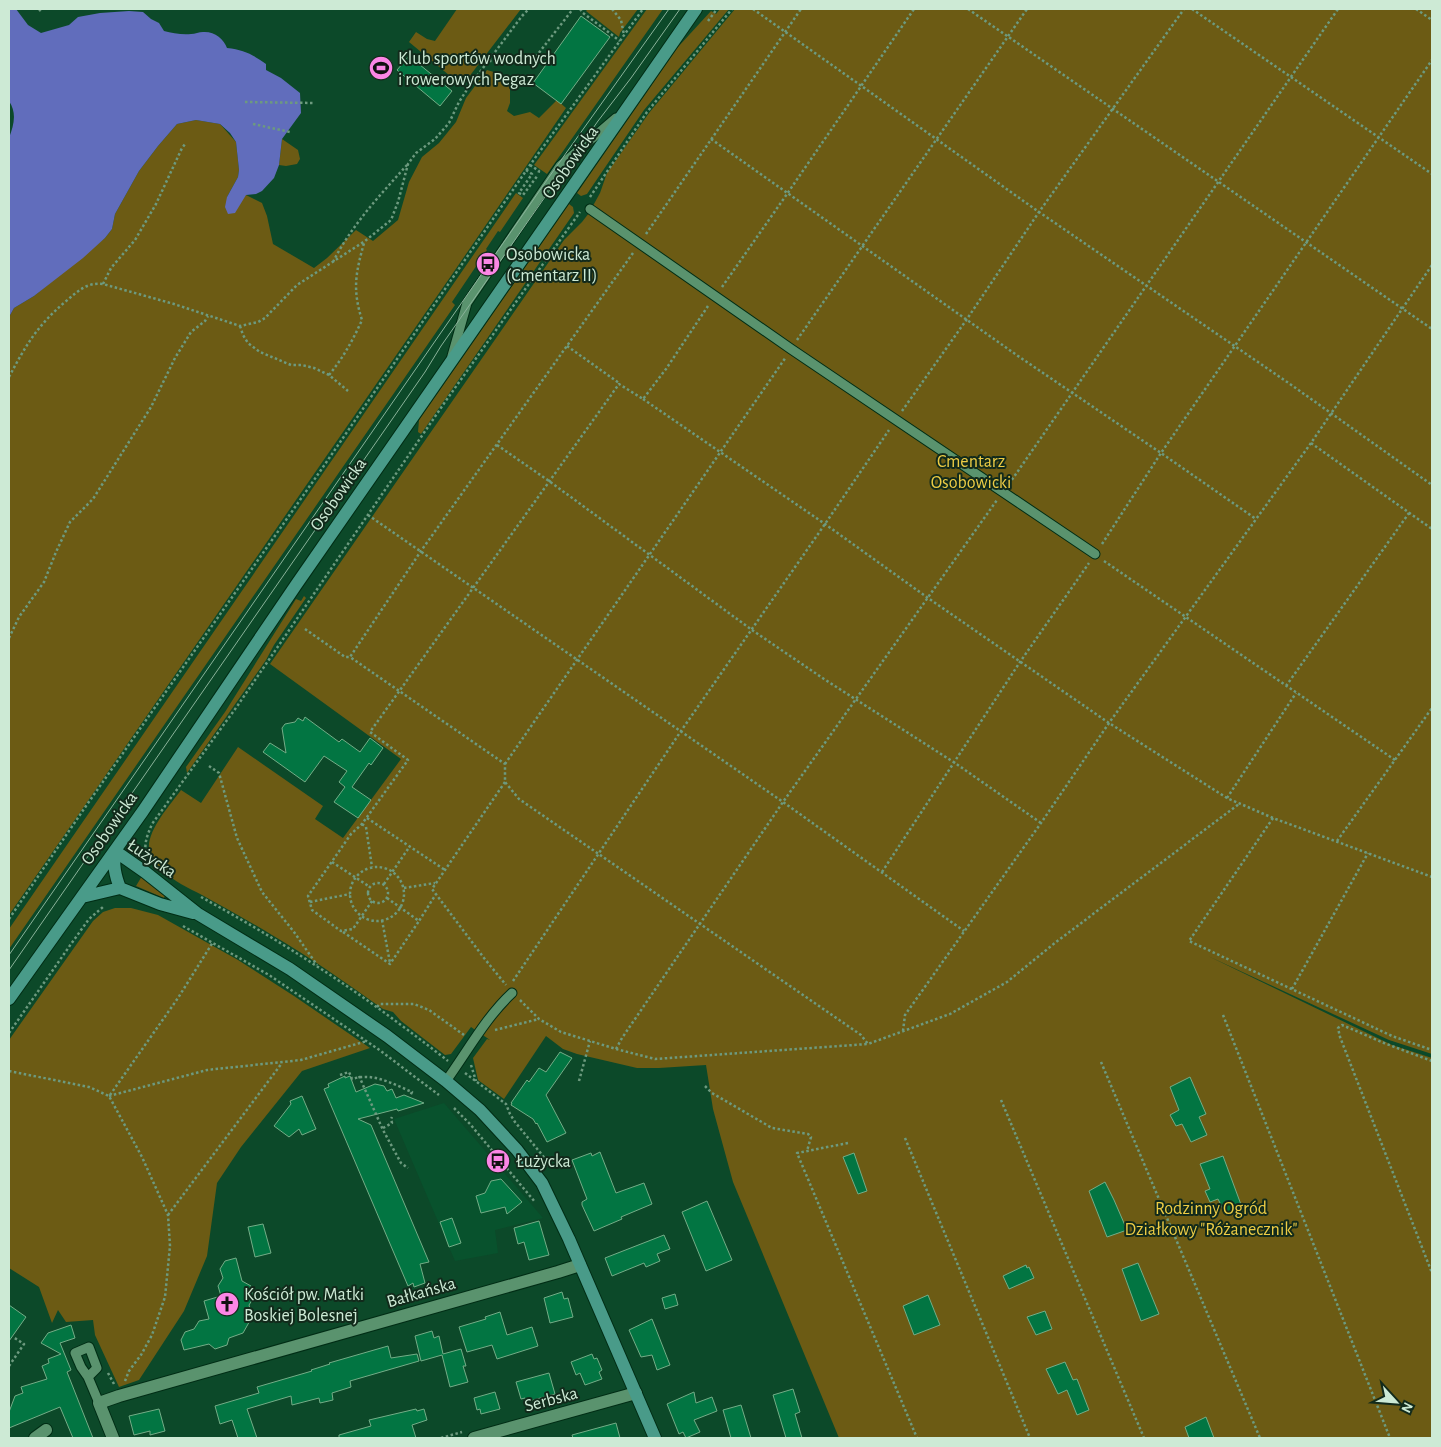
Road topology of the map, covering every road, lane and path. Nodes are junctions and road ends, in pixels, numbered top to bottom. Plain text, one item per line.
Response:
1 (529, 9) edge
2 (573, 9) edge
3 (580, 9) edge
4 (612, 9) edge
5 (643, 9) edge
6 (696, 9) edge
7 (717, 9) edge
8 (732, 9) edge
9 (753, 9) edge
10 (801, 9) edge
11 (914, 9) edge
12 (968, 9) edge
13 (1027, 9) edge
14 (1184, 9) edge
15 (1192, 9) edge
16 (1338, 9) edge
17 (1416, 9) edge
18 (1432, 20) edge
19 (708, 21) dead end
20 (785, 32) junction
21 (624, 35) junction
22 (1008, 37) junction
23 (620, 41) junction
24 (1432, 60) edge
25 (488, 61) junction
26 (1291, 77) junction
27 (861, 86) junction
28 (245, 102) dead end
29 (314, 103) dead end
30 (1113, 108) junction
31 (628, 109) junction
32 (253, 124) dead end
33 (290, 132) dead end
34 (1378, 137) junction
35 (711, 139) junction
36 (936, 139) junction
37 (186, 143) dead end
38 (408, 164) junction
39 (530, 165) junction
40 (526, 170) junction
41 (1432, 174) edge
42 (1218, 181) junction
43 (788, 194) junction
44 (590, 197) dead end
45 (587, 207) joint
46 (1040, 212) junction
47 (365, 241) junction
48 (1307, 242) junction
49 (640, 243) junction
50 (862, 246) junction
51 (333, 262) junction
52 (1432, 265) edge
53 (103, 284) junction
54 (1146, 285) junction
55 (716, 296) junction
56 (1402, 307) junction
57 (208, 316) junction
58 (967, 319) junction
59 (240, 326) junction
60 (1432, 328) edge
61 (567, 346) junction
62 (1235, 347) junction
63 (792, 349) junction
64 (450, 363) junction
65 (329, 376) junction
66 (9, 377) edge
67 (619, 384) junction
68 (348, 391) dead end
69 (1073, 392) junction
70 (643, 399) junction
71 (1332, 414) junction
72 (896, 419) junction
73 (1311, 443) junction
74 (497, 445) junction
75 (720, 452) junction
76 (1161, 453) junction
77 (549, 481) junction
78 (1432, 485) edge
79 (1003, 493) junction
80 (1409, 513) junction
81 (368, 515) junction
82 (1256, 519) junction
83 (825, 524) junction
84 (1432, 529) edge
85 (421, 551) junction
86 (650, 554) junction
87 (1095, 554) junction
88 (473, 589) junction
89 (928, 598) junction
90 (1185, 617) junction
91 (304, 629) dead end
92 (752, 630) junction
93 (9, 638) edge
94 (350, 657) junction
95 (577, 659) junction
96 (1020, 662) junction
97 (1286, 686) junction
98 (400, 691) junction
99 (1296, 693) junction
100 (857, 699) junction
101 (1432, 708) edge
102 (1109, 723) junction
103 (681, 731) junction
104 (1395, 760) junction
105 (955, 763) junction
106 (505, 764) junction
107 (209, 766) dead end
108 (505, 782) junction
109 (1227, 798) junction
110 (783, 802) junction
111 (1239, 804) junction
112 (367, 818) junction
113 (1273, 818) junction
114 (1041, 823) junction
115 (362, 824) junction
116 (1337, 841) junction
117 (410, 846) junction
118 (115, 851) junction
119 (1368, 853) junction
120 (598, 854) junction
121 (148, 861) dead end
122 (332, 862) junction
123 (372, 867) junction
124 (445, 870) junction
125 (393, 871) junction
126 (882, 872) junction
127 (1432, 877) edge
128 (355, 878) junction
129 (436, 883) junction
130 (383, 884) junction
131 (370, 887) junction
132 (120, 888) junction
133 (404, 888) junction
134 (350, 894) junction
135 (436, 894) junction
136 (82, 897) junction
137 (386, 898) junction
138 (372, 901) junction
139 (310, 902) junction
140 (107, 904) dead end
141 (401, 908) junction
142 (198, 914) junction
143 (362, 916) junction
144 (9, 919) edge
145 (382, 920) junction
146 (419, 921) junction
147 (178, 923) dead end
148 (700, 923) junction
149 (341, 931) junction
150 (964, 931) junction
151 (212, 942) junction
152 (390, 964) junction
153 (319, 967) dead end
154 (1292, 989) junction
155 (512, 993) joint
156 (9, 999) edge
157 (377, 1007) dead end
158 (1223, 1014) dead end
159 (539, 1019) junction
160 (903, 1031) junction
161 (490, 1032) dead end
162 (9, 1034) edge
163 (367, 1041) junction
164 (473, 1041) junction
165 (590, 1042) junction
166 (868, 1044) junction
167 (616, 1049) junction
168 (1432, 1050) edge
169 (469, 1059) dead end
170 (1432, 1061) edge
171 (1101, 1062) dead end
172 (282, 1063) junction
173 (9, 1071) edge
174 (340, 1075) dead end
175 (359, 1076) junction
176 (446, 1080) junction
177 (476, 1081) dead end
178 (579, 1081) dead end
179 (705, 1086) dead end
180 (109, 1096) junction
181 (410, 1096) dead end
182 (440, 1096) dead end
183 (1001, 1100) dead end
184 (453, 1106) dead end
185 (392, 1117) dead end
186 (383, 1128) junction
187 (905, 1138) dead end
188 (848, 1143) dead end
189 (807, 1151) junction
190 (408, 1168) dead end
191 (538, 1206) dead end
192 (168, 1215) junction
193 (580, 1265) junction
194 (1432, 1273) edge
195 (13, 1337) dead end
196 (9, 1366) edge
197 (88, 1377) dead end
198 (125, 1394) junction
199 (636, 1394) junction
200 (99, 1403) junction
201 (46, 1430) dead end
202 (35, 1438) edge
203 (113, 1438) edge
204 (474, 1438) edge
205 (655, 1438) edge
206 (917, 1438) edge
207 (1030, 1438) edge
208 (1144, 1438) edge
209 (1260, 1438) edge
210 (1390, 1438) edge

1 - 25 path
2 - 25 path
3 - 23 path
4 - 21 path
5 - 21 path
6 - 31 street, Osobowicka
7 - 19 path
8 - 44 path
9 - 20 path
10 - 20 path
11 - 27 path
12 - 22 path
13 - 22 path
14 - 30 path
15 - 26 path
16 - 26 path
17 - 18 path
20 - 27 path
20 - 35 path
21 - 23 path
22 - 30 path
22 - 36 path
23 - 39 path
24 - 34 path
25 - 38 path
26 - 34 path
26 - 42 path
27 - 36 path
27 - 43 path
28 - 29 path
30 - 42 path
30 - 46 path
31 - 64 street, Osobowicka
31 - 64 lane
32 - 33 path
34 - 41 path
34 - 48 path
35 - 43 path
35 - 49 path
36 - 46 path
36 - 50 path
37 - 53 path
38 - 47 path
38 - 51 path
39 - 40 path
39 - 40 path
40 - 144 path
42 - 48 path
42 - 54 path
43 - 50 path
43 - 55 path
45 - 49 lane
45 - 81 path
46 - 54 path
46 - 58 path
47 - 51 path
47 - 65 path
48 - 56 path
48 - 62 path
49 - 55 lane
49 - 61 path
50 - 58 path
50 - 63 path
51 - 59 path
52 - 56 path
53 - 57 path
53 - 66 path
54 - 62 path
54 - 69 path
55 - 63 lane
55 - 70 path
56 - 60 path
56 - 71 path
57 - 59 path
57 - 93 path
58 - 69 path
58 - 72 path
59 - 65 path
61 - 67 path
61 - 74 path
62 - 71 path
62 - 76 path
63 - 72 lane
63 - 75 path
64 - 118 street, Osobowicka
65 - 68 path
67 - 70 path
67 - 77 path
69 - 76 path
69 - 79 path
70 - 75 path
71 - 73 path
71 - 78 path
72 - 79 lane
72 - 83 path
73 - 80 path
73 - 82 path
74 - 77 path
74 - 85 path
75 - 83 path
75 - 86 path
76 - 82 path
76 - 87 path
77 - 86 path
77 - 88 path
79 - 87 lane
79 - 89 path
80 - 84 path
80 - 97 path
81 - 85 path
81 - 121 path
82 - 90 path
83 - 89 path
83 - 92 path
85 - 88 path
85 - 94 path
86 - 92 path
86 - 95 path
87 - 90 path
87 - 96 path
88 - 95 path
88 - 98 path
89 - 96 path
89 - 100 path
90 - 97 path
90 - 102 path
91 - 94 path
92 - 100 path
92 - 103 path
94 - 98 path
95 - 103 path
95 - 106 path
96 - 102 path
96 - 105 path
97 - 99 path
98 - 106 path
98 - 112 path
99 - 104 path
99 - 109 path
100 - 105 path
100 - 110 path
101 - 104 path
102 - 109 path
102 - 114 path
103 - 110 path
103 - 120 path
104 - 116 path
105 - 114 path
105 - 126 path
106 - 108 path
107 - 153 path
108 - 120 path
108 - 124 path
109 - 111 path
110 - 126 path
110 - 148 path
111 - 113 path
111 - 160 path
112 - 115 path
112 - 117 path
113 - 116 path
113 - 154 path
114 - 150 path
115 - 122 path
115 - 123 path
116 - 119 path
117 - 124 path
117 - 125 path
118 - 132 street, Łużycka
118 - 136 street, Osobowicka
118 - 142 street, Łużycka
119 - 127 path
119 - 154 path
120 - 135 path
120 - 148 path
122 - 128 path
122 - 139 path
123 - 125 path
123 - 128 path
124 - 129 path
125 - 130 path
125 - 133 path
126 - 150 path
128 - 131 path
128 - 134 path
129 - 133 path
129 - 135 path
130 - 131 path
130 - 137 path
131 - 138 path
132 - 136 street
132 - 142 street, Łużycka
133 - 141 path
134 - 139 path
134 - 143 path
135 - 146 path
136 - 156 street, Osobowicka
137 - 138 path
137 - 141 path
138 - 143 path
139 - 149 path
140 - 162 path
141 - 145 path
141 - 146 path
142 - 176 street, Łużycka
143 - 145 path
143 - 149 path
145 - 152 path
146 - 152 path
147 - 151 path
148 - 166 path
148 - 167 path
149 - 152 path
150 - 160 path
151 - 163 path
151 - 180 path
154 - 168 path
155 - 159 path
155 - 164 lane
157 - 164 path
158 - 210 path
159 - 161 path
159 - 165 path
160 - 166 path
163 - 172 path
163 - 182 path
164 - 176 lane
165 - 167 path
165 - 178 path
166 - 167 path
169 - 177 path
170 - 194 path
171 - 209 path
172 - 180 path
172 - 192 path
173 - 180 path
174 - 175 path
175 - 181 path
175 - 186 path
176 - 193 street, Łużycka
179 - 189 path
180 - 192 path
183 - 208 path
184 - 191 path
185 - 186 path
186 - 190 path
187 - 207 path
188 - 189 path
189 - 206 path
192 - 198 path
193 - 198 street, Bałkańska
193 - 199 street, Łużycka
195 - 196 path
197 - 200 lane
198 - 200 street, Bałkańska
199 - 204 street, Serbska
199 - 205 street, Łużycka
200 - 203 street
201 - 202 street

